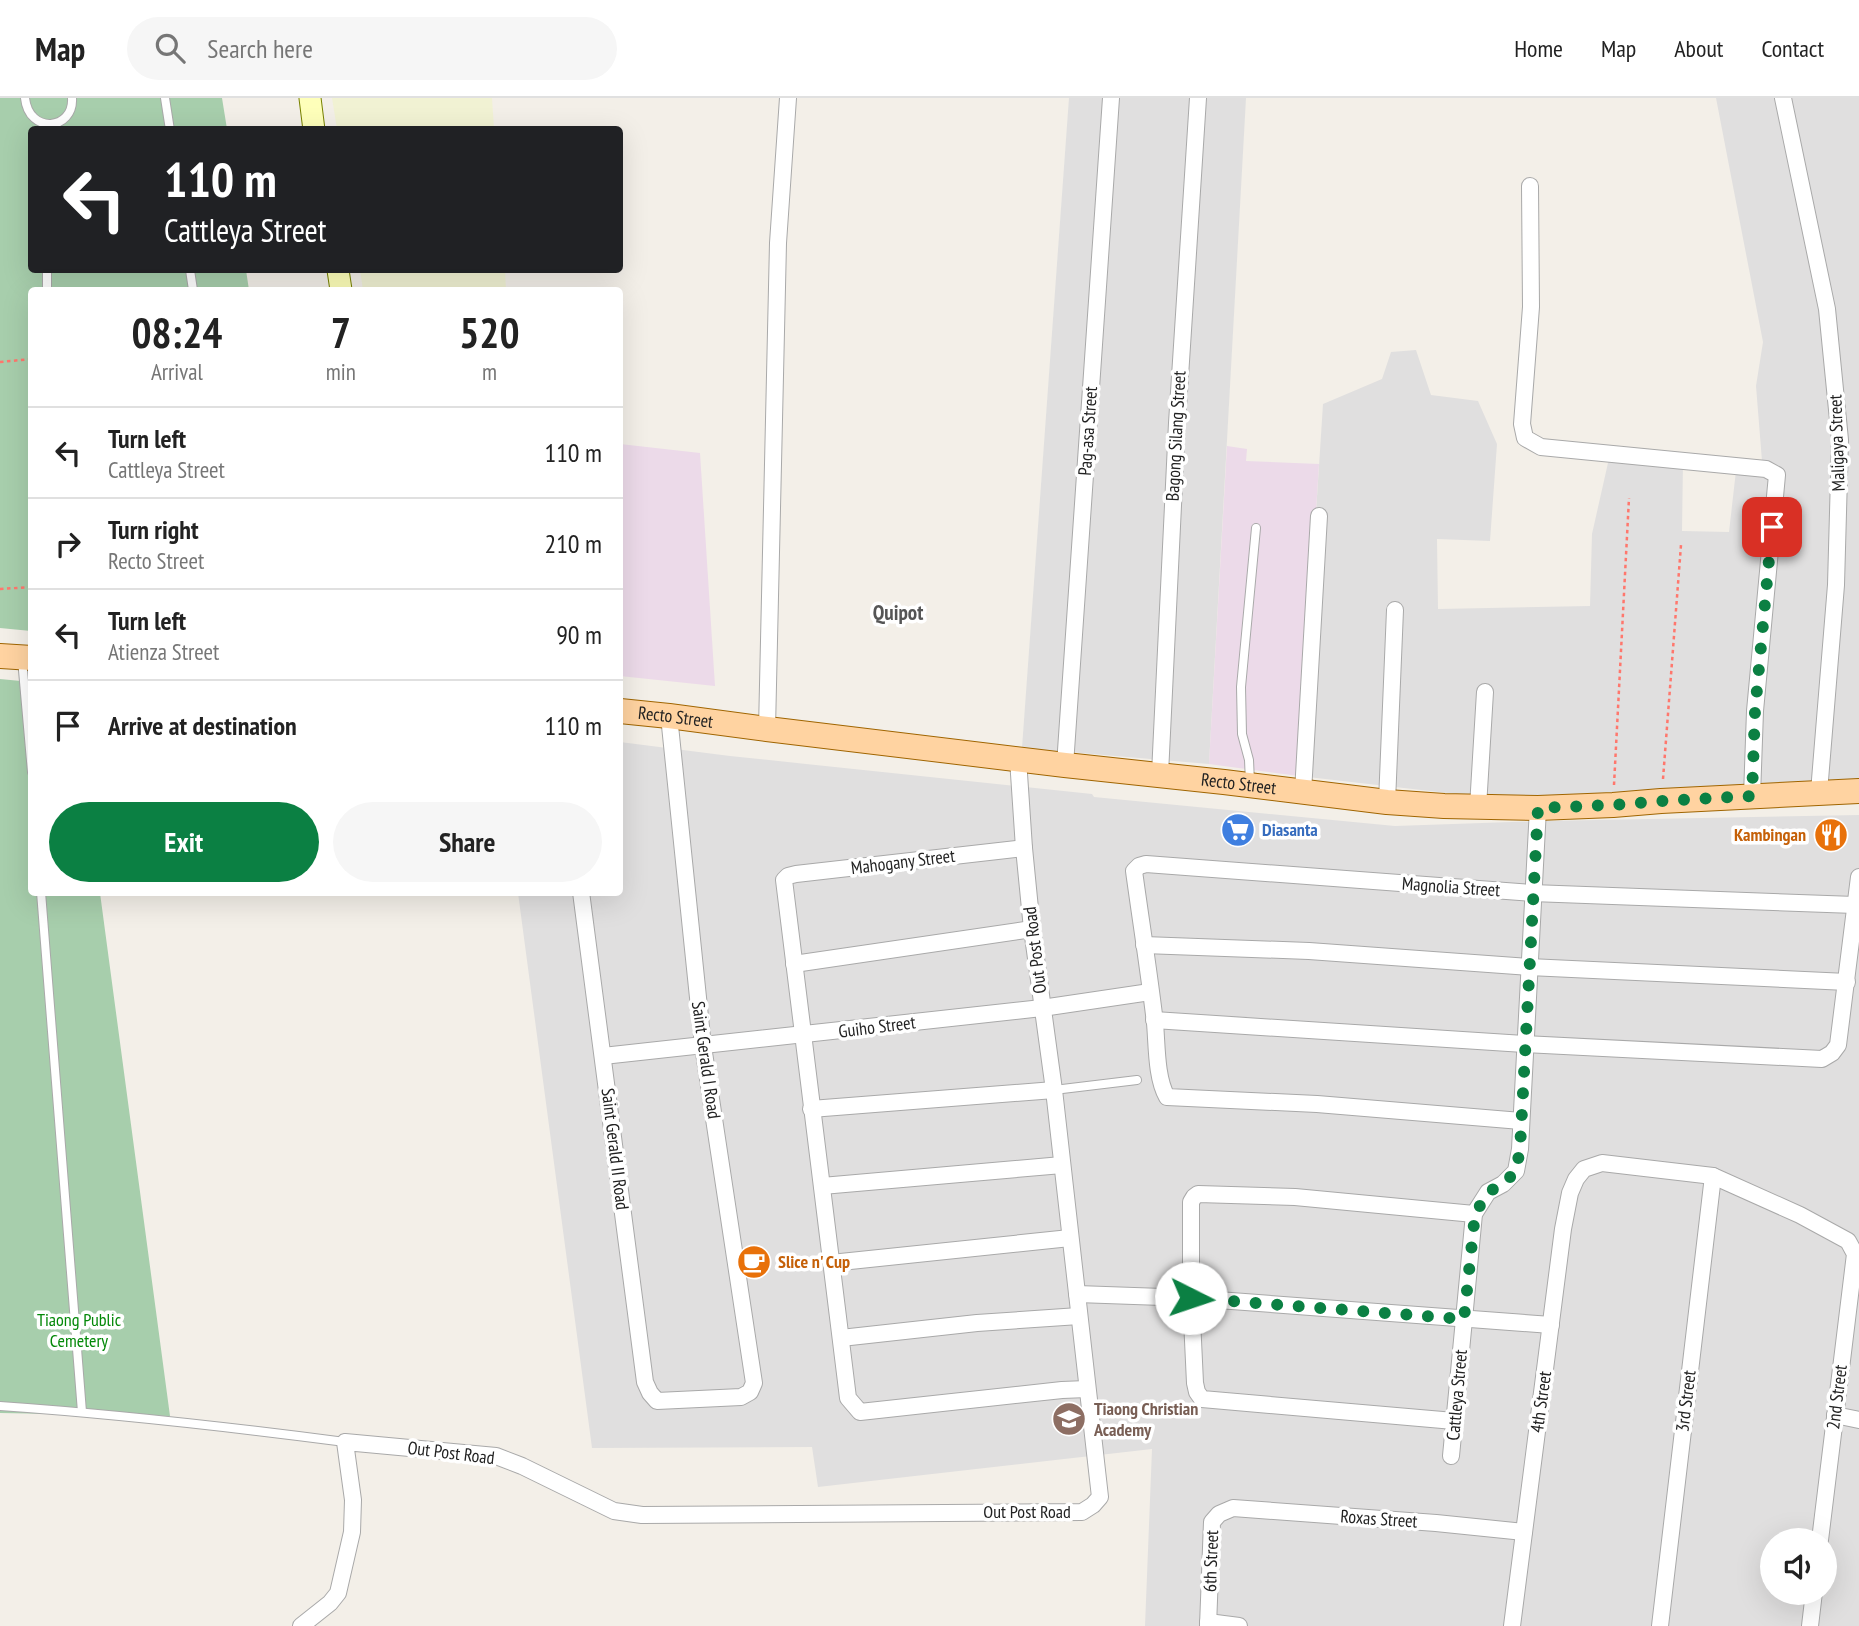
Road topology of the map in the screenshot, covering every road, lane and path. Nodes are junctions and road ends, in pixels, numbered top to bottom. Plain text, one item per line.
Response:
1 (25, 98) edge
2 (72, 98) edge
3 (165, 98) edge
4 (310, 98) edge
5 (788, 98) edge
6 (1111, 98) edge
7 (1198, 98) edge
8 (1783, 98) edge
9 (44, 126) edge
10 (49, 126) edge
11 (169, 126) edge
12 (314, 126) edge
13 (1530, 186) dead end
14 (28, 359) edge
15 (0, 362) edge
16 (1629, 498) dead end
17 (1320, 516) dead end
18 (1256, 528) dead end
19 (1681, 545) dead end
20 (28, 587) edge
21 (0, 589) edge
22 (1395, 610) dead end
23 (18, 657) edge
24 (1485, 692) dead end
25 (623, 711) edge
26 (669, 716) junction
27 (767, 729) junction
28 (28, 739) edge
29 (1018, 759) junction
30 (1065, 765) junction
31 (1160, 775) junction
32 (1250, 785) junction
33 (1859, 791) edge
34 (1303, 792) junction
35 (1819, 792) junction
36 (1752, 796) junction
37 (1661, 801) junction
38 (1387, 802) junction
39 (1613, 805) junction
40 (1478, 807) junction
41 (1538, 808) junction
42 (1024, 848) junction
43 (1859, 877) edge
44 (1532, 893) junction
45 (41, 896) edge
46 (582, 896) edge
47 (1855, 905) junction
48 (1032, 929) junction
49 (1144, 945) junction
50 (794, 964) junction
51 (1529, 967) junction
52 (1847, 982) junction
53 (1150, 992) junction
54 (1042, 1008) junction
55 (1154, 1020) junction
56 (803, 1035) junction
57 (1524, 1044) junction
58 (703, 1046) junction
59 (603, 1056) junction
60 (1137, 1080) dead end
61 (1054, 1090) junction
62 (811, 1109) junction
63 (1521, 1121) junction
64 (1062, 1165) junction
65 (1713, 1176) junction
66 (821, 1186) junction
67 (1475, 1214) junction
68 (1070, 1238) junction
69 (1857, 1255) edge
70 (831, 1263) junction
71 (1077, 1294) junction
72 (1191, 1298) junction
73 (1079, 1316) junction
74 (1464, 1319) junction
75 (1551, 1325) junction
76 (841, 1338) junction
77 (1087, 1389) junction
78 (657, 1401) joint
79 (0, 1406) edge
80 (82, 1412) junction
81 (1835, 1415) junction
82 (1859, 1420) edge
83 (1454, 1421) junction
84 (345, 1442) junction
85 (1451, 1456) dead end
86 (1233, 1508) joint
87 (1821, 1528) edge
88 (1524, 1532) junction
89 (1812, 1605) edge
90 (1208, 1624) edge
91 (301, 1626) edge
92 (1239, 1626) edge
93 (1512, 1626) edge
94 (1660, 1626) edge
95 (1810, 1626) edge

1 - 9 lane
2 - 10 lane
3 - 11 lane
4 - 12 street
5 - 27 street
6 - 30 street, Pag-asa Street
7 - 31 street, Bagong Silang Street
8 - 35 street, Maligaya Street
13 - 36 street
14 - 15 path
16 - 39 path
17 - 34 street
18 - 32 lane
19 - 37 path
20 - 21 path
22 - 38 street
23 - 28 lane
24 - 40 street
25 - 26 main road, Recto Street
26 - 27 main road, Recto Street
26 - 58 street, Saint Gerald I Road
27 - 29 main road, Recto Street
29 - 30 main road, Recto Street
29 - 42 street, Out Post Road
30 - 31 main road, Recto Street
31 - 32 main road, Recto Street
32 - 34 main road, Recto Street
33 - 35 main road, Recto Street
34 - 38 main road, Recto Street
35 - 36 main road, Recto Street
36 - 37 main road, Recto Street
37 - 39 main road, Recto Street
38 - 40 main road, Recto Street
39 - 41 main road, Recto Street
40 - 41 main road, Recto Street
41 - 44 street
42 - 48 street, Out Post Road
42 - 50 street, Mahogany Street
43 - 47 street
44 - 47 street, Magnolia Street
44 - 49 street, Magnolia Street
44 - 51 street
45 - 80 lane
46 - 59 street, Saint Gerald II Road
47 - 52 street
48 - 50 street
48 - 54 street, Out Post Road
49 - 51 street
49 - 53 street
50 - 56 street
51 - 52 street
51 - 57 street
52 - 57 street
53 - 54 street, Guiho Street
53 - 55 street
54 - 56 street, Guiho Street
54 - 61 street, Out Post Road
55 - 57 street
55 - 63 street
56 - 58 street, Guiho Street
56 - 62 street
57 - 63 street
58 - 59 street, Guiho Street
58 - 78 street, Saint Gerald I Road
59 - 78 street, Saint Gerald II Road
60 - 61 lane
61 - 62 street
61 - 64 street, Out Post Road
62 - 66 street
63 - 67 street
64 - 66 street
64 - 68 street, Out Post Road
65 - 69 street
65 - 75 street, 4th Street
65 - 94 street, 3rd Street
66 - 70 street
67 - 72 street
67 - 74 street, Cattleya Street
68 - 70 street
68 - 71 street, Out Post Road
69 - 81 street, 2nd Street
70 - 76 street
71 - 72 street
71 - 73 street, Out Post Road
72 - 74 street
72 - 83 street
73 - 76 street
73 - 77 street, Out Post Road
74 - 75 street
74 - 83 street, Cattleya Street
75 - 88 street, 4th Street
76 - 77 street
77 - 84 street, Out Post Road
79 - 80 lane
80 - 84 lane
81 - 82 street
81 - 87 street, 2nd Street
83 - 85 street, Cattleya Street
84 - 91 street
86 - 88 street, Roxas Street
86 - 90 street, 6th Street
88 - 93 street, 4th Street
89 - 95 street
90 - 92 street

